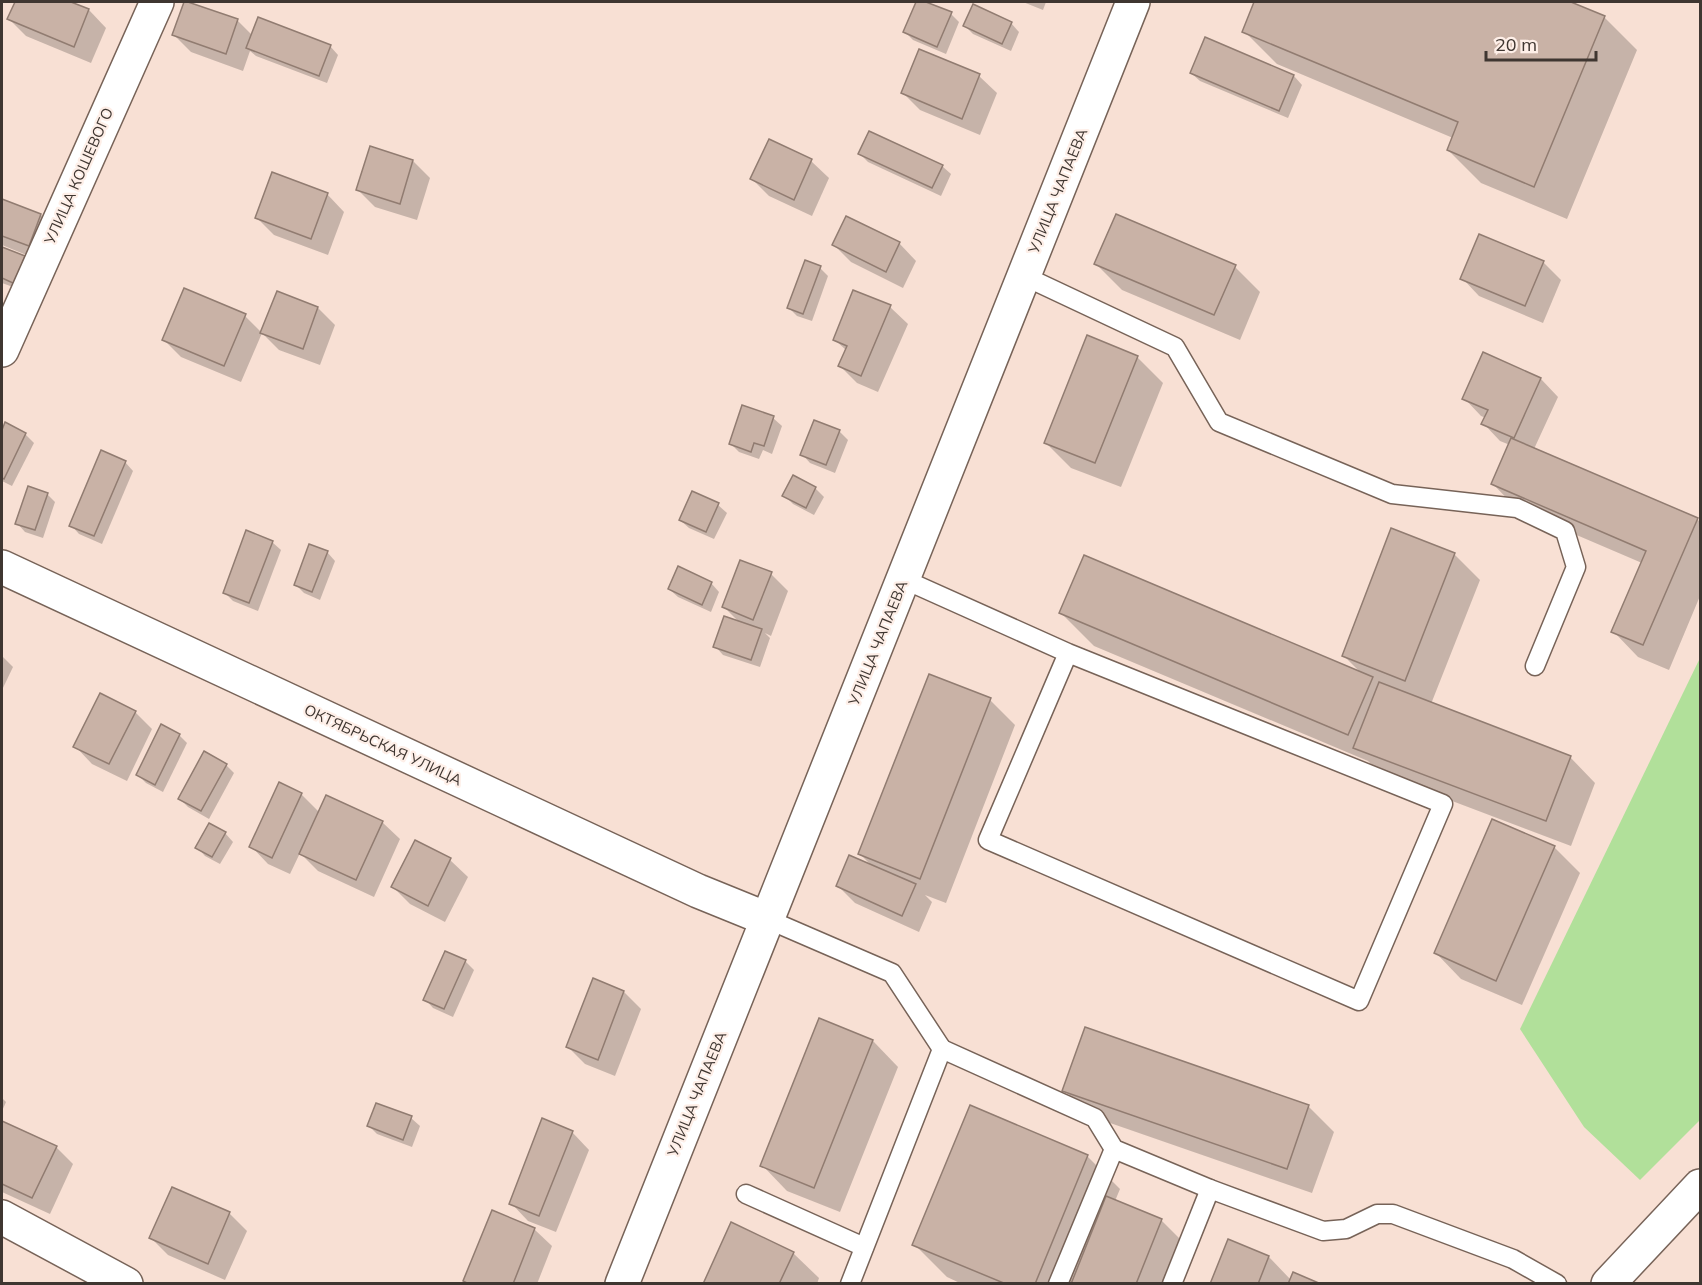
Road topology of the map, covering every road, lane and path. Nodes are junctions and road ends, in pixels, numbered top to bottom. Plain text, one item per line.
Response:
1 (157, 2) edge
2 (1134, 2) edge
3 (1024, 276) junction
4 (2, 350) edge
5 (2, 567) edge
6 (903, 579) junction
7 (1068, 653) junction
8 (1536, 666) dead end
9 (767, 919) junction
10 (942, 1049) junction
11 (1114, 1149) junction
12 (1701, 1186) edge
13 (1210, 1189) junction
14 (746, 1194) dead end
15 (2, 1217) edge
16 (864, 1247) junction
17 (126, 1284) edge
18 (621, 1284) edge
19 (850, 1284) edge
20 (1058, 1284) edge
21 (1172, 1284) edge
22 (1557, 1284) edge
23 (1608, 1284) edge

1 - 4 street, УЛИЦА КОШЕВОГО
2 - 3 street, УЛИЦА ЧАПАЕВА
3 - 6 street, УЛИЦА ЧАПАЕВА
3 - 8 lane
5 - 9 street, ОКТЯБРЬСКАЯ УЛИЦА
6 - 7 lane
6 - 9 street, УЛИЦА ЧАПАЕВА
7 - 7 lane
9 - 10 lane
9 - 18 street, УЛИЦА ЧАПАЕВА
10 - 11 lane
10 - 16 lane
11 - 13 lane
11 - 20 lane
12 - 23 street
13 - 21 lane
13 - 22 lane
14 - 16 lane
15 - 17 street
16 - 19 lane

